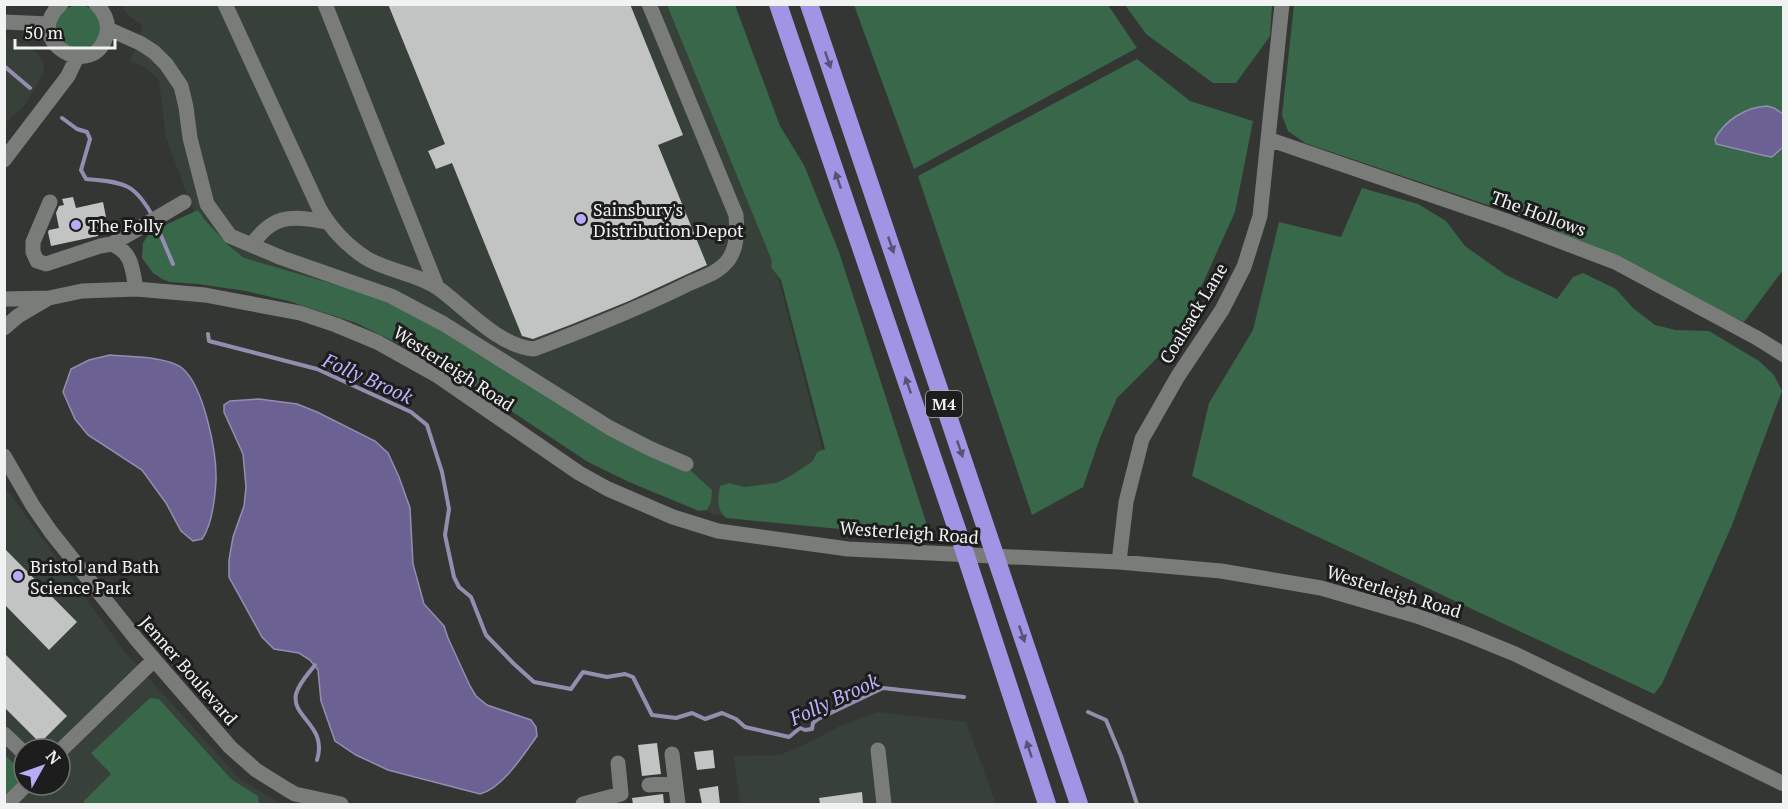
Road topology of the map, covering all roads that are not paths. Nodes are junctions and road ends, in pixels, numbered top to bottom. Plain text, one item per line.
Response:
1 (61, 4) edge
2 (96, 4) edge
3 (225, 4) edge
4 (325, 4) edge
5 (649, 4) edge
6 (778, 4) edge
7 (809, 4) edge
8 (1282, 4) edge
9 (4, 22) edge
10 (49, 24) junction
11 (108, 29) junction
12 (77, 57) junction
13 (1268, 139) junction
14 (4, 160) edge
15 (50, 202) dead end
16 (183, 202) dead end
17 (327, 222) junction
18 (112, 244) junction
19 (251, 245) junction
20 (437, 287) junction
21 (136, 289) junction
22 (49, 298) junction
23 (4, 299) edge
24 (4, 328) edge
25 (1784, 355) edge
26 (4, 456) edge
27 (686, 464) dead end
28 (1119, 562) junction
29 (154, 660) junction
30 (72, 739) edge
31 (878, 750) dead end
32 (672, 754) dead end
33 (618, 763) dead end
34 (675, 783) junction
35 (1784, 784) edge
36 (649, 785) dead end
37 (340, 804) edge
38 (584, 804) edge
39 (678, 804) edge
40 (884, 804) edge
41 (1047, 804) edge
42 (1079, 804) edge

1 - 10 street
2 - 11 street
3 - 17 street
4 - 20 street
5 - 20 street
41 -> 6 highway, M4
7 -> 42 highway, M4
8 - 13 street, Coalsack Lane
9 - 10 street
10 - 12 street
11 - 12 street
11 - 19 street
12 - 14 street
13 - 25 street, The Hollows
13 - 28 street, Coalsack Lane
15 - 18 street
16 - 18 street
17 - 19 street
17 - 20 street
18 - 21 street
19 - 27 street
21 - 22 street, Westerleigh Road
21 - 28 street, Westerleigh Road
22 - 23 street, Westerleigh Road
22 - 24 street, Westerleigh Road
26 - 29 street, Jenner Boulevard
28 - 35 street, Westerleigh Road
29 - 30 street
29 - 37 street, Jenner Boulevard
31 - 40 street
32 - 34 street
33 - 38 street
34 - 36 street
34 - 39 street

